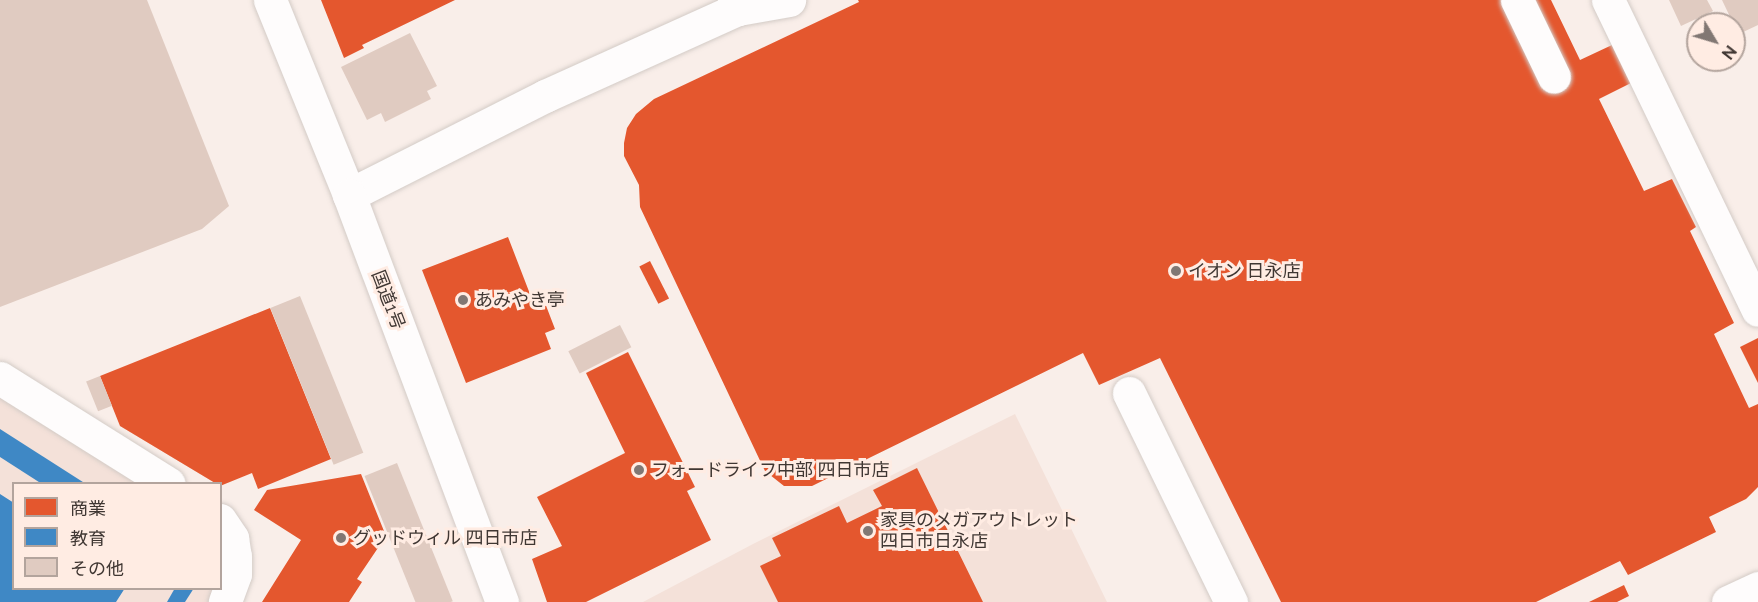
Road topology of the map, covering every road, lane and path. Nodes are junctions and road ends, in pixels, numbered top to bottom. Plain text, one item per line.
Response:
1 (270, 0) edge
2 (789, 0) edge
3 (1517, 0) edge
4 (1608, 0) edge
5 (740, 3) edge
6 (1554, 77) dead end
7 (349, 195) junction
8 (1758, 310) edge
9 (0, 378) edge
10 (1129, 393) dead end
11 (168, 482) edge
12 (222, 523) edge
13 (1758, 588) edge
14 (225, 602) edge
15 (502, 602) edge
16 (1232, 602) edge
17 (1728, 602) edge

1 - 7 main road, 国道1号
2 - 5 main road
3 - 6 main road
4 - 8 main road
5 - 7 main road
7 - 15 main road, 国道1号
9 - 11 main road
10 - 16 main road
12 - 14 main road
13 - 17 main road

